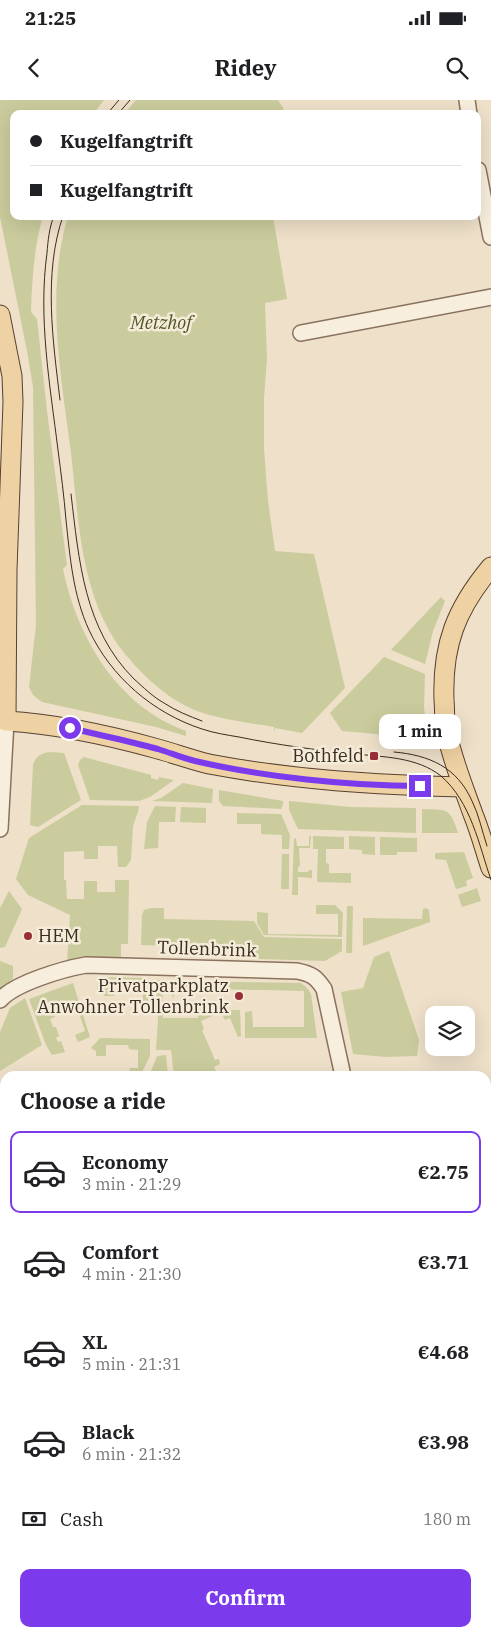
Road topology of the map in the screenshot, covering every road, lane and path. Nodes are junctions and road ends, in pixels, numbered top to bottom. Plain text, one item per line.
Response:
1 (481, 186) edge
2 (491, 238) edge
3 (491, 297) edge
4 (0, 315) edge
5 (300, 333) dead end
6 (491, 567) edge
7 (3, 721) edge
8 (462, 787) junction
9 (0, 829) edge
10 (491, 868) edge
11 (0, 1000) edge
12 (342, 1071) edge

1 - 2 street
3 - 5 street
4 - 7 main road
6 - 8 main road
7 - 8 main road
7 - 9 street
8 - 10 main road
11 - 12 street, Tollenbrink

